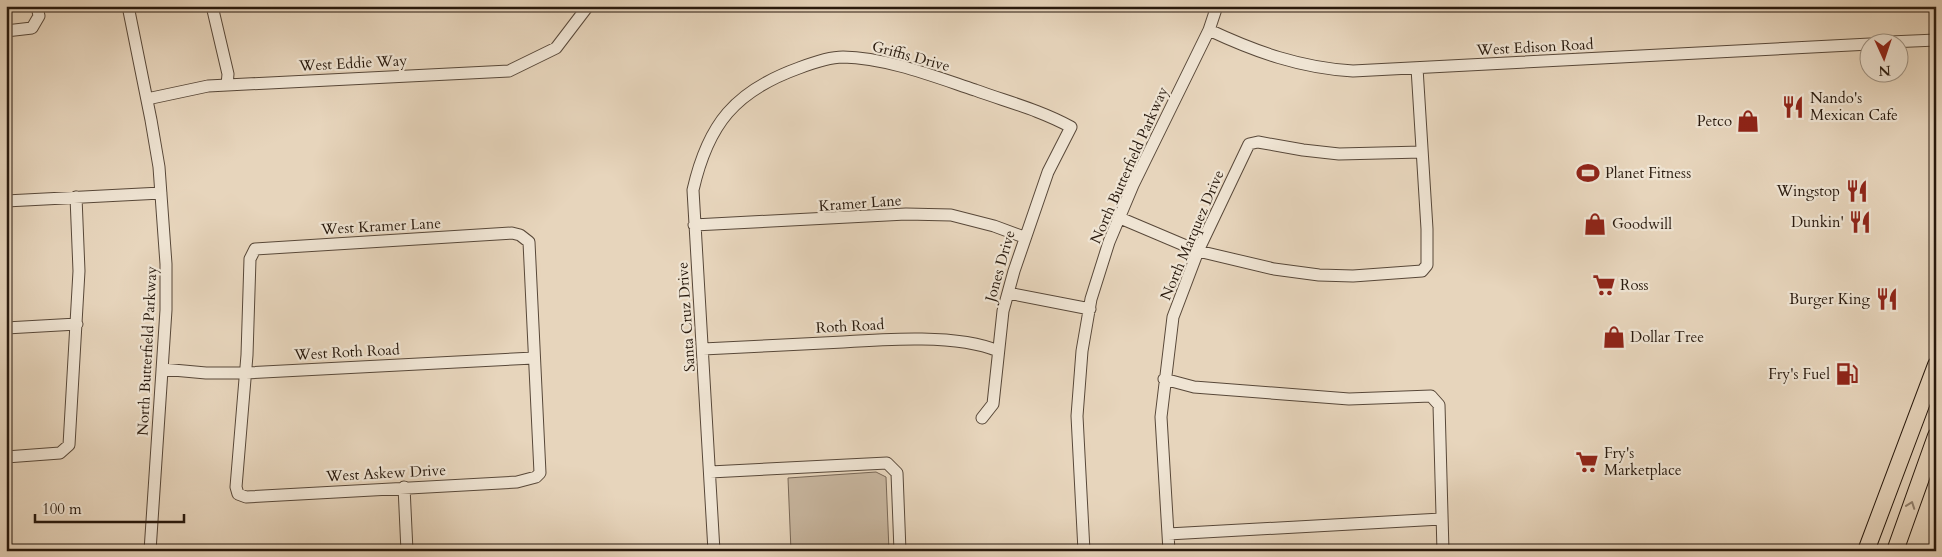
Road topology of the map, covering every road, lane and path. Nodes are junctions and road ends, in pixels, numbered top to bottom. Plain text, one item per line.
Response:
1 (37, 6) edge
2 (128, 6) edge
3 (212, 6) edge
4 (588, 6) edge
5 (1217, 6) edge
6 (1209, 30) junction
7 (6, 31) edge
8 (1936, 40) edge
9 (1910, 41) edge
10 (1860, 45) edge
11 (1417, 68) junction
12 (227, 84) junction
13 (743, 96) joint
14 (147, 99) junction
15 (1071, 127) joint
16 (1422, 152) junction
17 (161, 193) junction
18 (76, 197) junction
19 (6, 202) edge
20 (1120, 218) junction
21 (694, 226) junction
22 (1024, 237) junction
23 (1198, 251) junction
24 (1008, 293) junction
25 (1090, 309) junction
26 (77, 324) junction
27 (6, 328) edge
28 (703, 349) junction
29 (998, 350) junction
30 (534, 358) junction
31 (1936, 365) edge
32 (162, 369) junction
33 (246, 373) junction
34 (1164, 379) junction
35 (982, 418) dead end
36 (1936, 436) edge
37 (6, 457) edge
38 (710, 472) junction
39 (404, 488) junction
40 (1442, 519) junction
41 (1168, 534) junction
42 (150, 551) edge
43 (406, 551) edge
44 (714, 551) edge
45 (900, 551) edge
46 (1084, 551) edge
47 (1169, 551) edge
48 (1443, 551) edge
49 (1866, 551) edge
50 (1895, 551) edge

1 - 7 street
2 - 14 street, North Butterfield Parkway
3 - 12 street
4 - 12 street, West Eddie Way
5 - 6 street, North Butterfield Parkway
6 - 11 street, West Edison Road
6 - 20 street, North Butterfield Parkway
8 - 9 street
10 - 11 street, West Edison Road
11 - 16 street
12 - 14 street, West Eddie Way
13 - 15 street, Griffis Drive
13 - 21 street, Santa Cruz Drive
14 - 17 street, North Butterfield Parkway
15 - 22 street, Jones Drive
16 - 23 street, North Marquez Drive
16 - 23 street
17 - 18 street
17 - 32 street, North Butterfield Parkway
18 - 19 street
18 - 26 street
20 - 23 street
20 - 25 street, North Butterfield Parkway
21 - 22 street, Kramer Lane
21 - 28 street, Santa Cruz Drive
22 - 24 street, Jones Drive
23 - 34 street, North Marquez Drive
24 - 25 street
24 - 29 street, Jones Drive
25 - 46 street, North Butterfield Parkway
26 - 27 street
26 - 37 street
28 - 29 street, Roth Road
28 - 38 street, Santa Cruz Drive
29 - 35 street, Jones Drive
30 - 33 street, West Roth Road
30 - 33 street, West Kramer Lane
30 - 39 street, West Askew Drive
31 - 49 highway
32 - 33 street, West Roth Road
32 - 42 street, North Butterfield Parkway
33 - 39 street, West Askew Drive
34 - 40 street
34 - 41 street, North Marquez Drive
50 -> 36 highway
38 - 44 street, Santa Cruz Drive
38 - 45 street
39 - 43 street
40 - 41 street
40 - 48 street
41 - 47 street, North Marquez Drive

